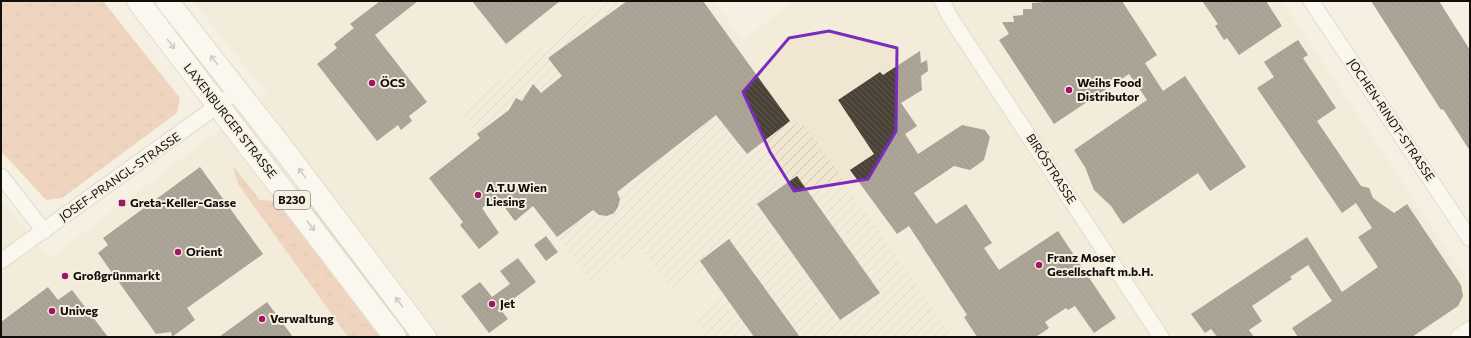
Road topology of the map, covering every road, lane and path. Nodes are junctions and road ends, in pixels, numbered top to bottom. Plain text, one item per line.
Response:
1 (138, 1) edge
2 (167, 1) edge
3 (942, 1) edge
4 (1311, 1) edge
5 (238, 91) junction
6 (219, 107) junction
7 (1, 176) edge
8 (44, 230) junction
9 (1470, 239) edge
10 (1, 262) edge
11 (1470, 329) edge
12 (395, 337) edge
13 (425, 337) edge
14 (1161, 337) edge
15 (1458, 337) edge

1 -> 6 main road, LAXENBURGER STRASSE / B230
5 -> 2 main road, LAXENBURGER STRASSE / B230
3 - 14 street, BIRÓSTRASSE
4 - 9 street, JOCHEN-RINDT-STRASSE
5 - 6 street, JOSEF-PRANGL-STRASSE
13 -> 5 main road, LAXENBURGER STRASSE / B230
6 - 8 street, JOSEF-PRANGL-STRASSE
6 -> 12 main road, LAXENBURGER STRASSE / B230
7 - 8 street
8 - 10 street, JOSEF-PRANGL-STRASSE
11 - 15 street

